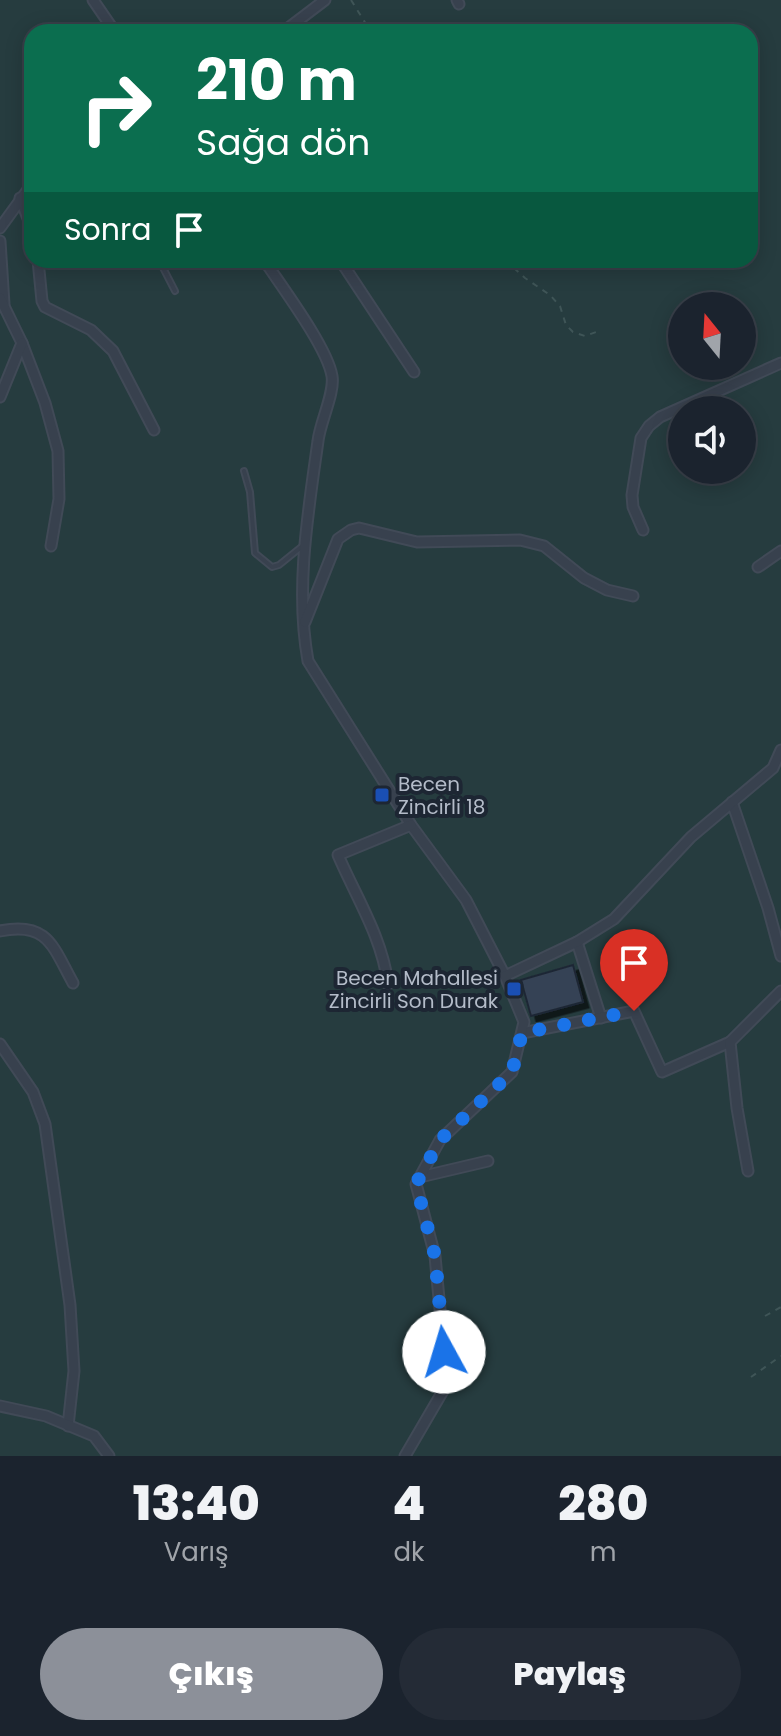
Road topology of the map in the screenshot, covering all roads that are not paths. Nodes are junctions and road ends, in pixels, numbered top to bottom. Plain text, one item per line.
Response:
1 (93, 0) edge
2 (325, 0) edge
3 (110, 24) edge
4 (294, 24) edge
5 (24, 193) edge
6 (20, 198) junction
7 (24, 208) edge
8 (2, 221) edge
9 (0, 241) edge
10 (39, 268) edge
11 (163, 268) edge
12 (269, 268) edge
13 (345, 268) edge
14 (175, 291) dead end
15 (2, 301) edge
16 (22, 343) junction
17 (781, 363) edge
18 (414, 372) dead end
19 (0, 397) edge
20 (154, 430) dead end
21 (244, 471) dead end
22 (643, 530) dead end
23 (306, 543) junction
24 (51, 546) dead end
25 (781, 551) edge
26 (758, 567) dead end
27 (633, 596) dead end
28 (304, 626) junction
29 (781, 750) edge
30 (732, 802) junction
31 (411, 825) junction
32 (0, 931) edge
33 (577, 942) junction
34 (781, 956) edge
35 (505, 976) junction
36 (73, 983) dead end
37 (388, 984) dead end
38 (781, 991) edge
39 (601, 1018) junction
40 (522, 1033) junction
41 (730, 1042) junction
42 (0, 1044) edge
43 (488, 1161) dead end
44 (748, 1171) dead end
45 (420, 1177) junction
46 (0, 1406) edge
47 (68, 1426) junction
48 (109, 1456) edge
49 (405, 1456) edge

1 - 3 street
2 - 4 street
5 - 6 street
6 - 7 street
6 - 8 street
9 - 15 street
10 - 20 street
11 - 14 lane
12 - 23 street
13 - 18 street
15 - 16 street
16 - 19 street
16 - 24 street
17 - 22 street
21 - 23 lane
23 - 28 street
25 - 26 street
27 - 28 street
28 - 31 street
29 - 30 street
30 - 33 street
30 - 34 street
31 - 35 street
31 - 37 street
32 - 36 street
33 - 35 street
33 - 39 street
35 - 40 street
38 - 41 street
39 - 40 street
39 - 41 street
40 - 45 street
41 - 44 street
42 - 47 street
43 - 45 street
45 - 49 street
46 - 47 street
47 - 48 street

